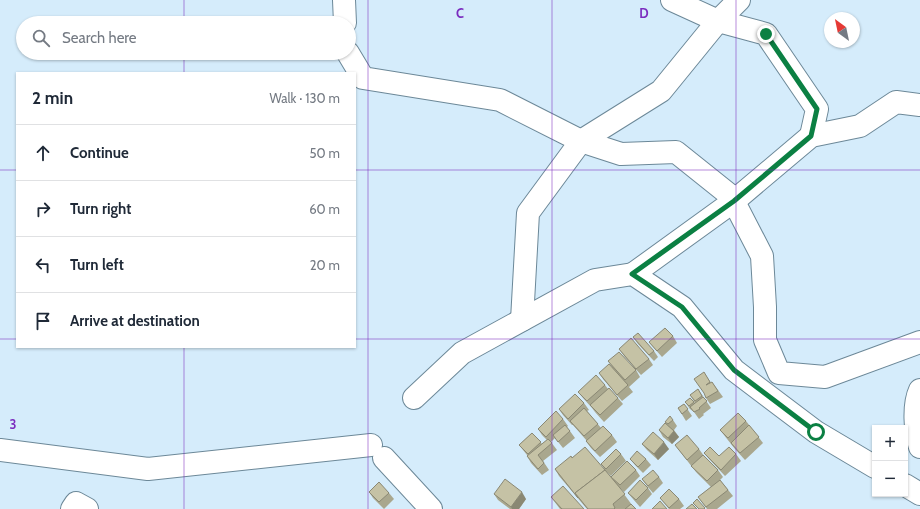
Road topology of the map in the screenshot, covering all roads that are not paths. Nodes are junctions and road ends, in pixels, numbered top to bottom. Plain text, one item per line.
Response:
1 (344, 0) edge
2 (672, 0) edge
3 (739, 0) edge
4 (345, 16) edge
5 (718, 21) junction
6 (352, 60) edge
7 (920, 105) edge
8 (811, 136) junction
9 (581, 141) junction
10 (734, 201) junction
11 (632, 274) junction
12 (522, 320) junction
13 (920, 342) edge
14 (920, 390) edge
15 (414, 398) dead end
16 (915, 439) edge
17 (0, 450) edge
18 (870, 460) edge
19 (908, 487) edge
20 (920, 494) edge
21 (72, 509) edge
22 (87, 509) edge
23 (431, 509) edge

1 - 4 street
2 - 5 street
3 - 5 street
5 - 8 street
5 - 9 street
6 - 9 street
7 - 8 street
8 - 10 street
9 - 10 street
9 - 12 street
10 - 11 street
10 - 13 street
11 - 12 street
11 - 18 street
12 - 15 street
14 - 16 street
17 - 23 street
19 - 20 street
21 - 22 street

